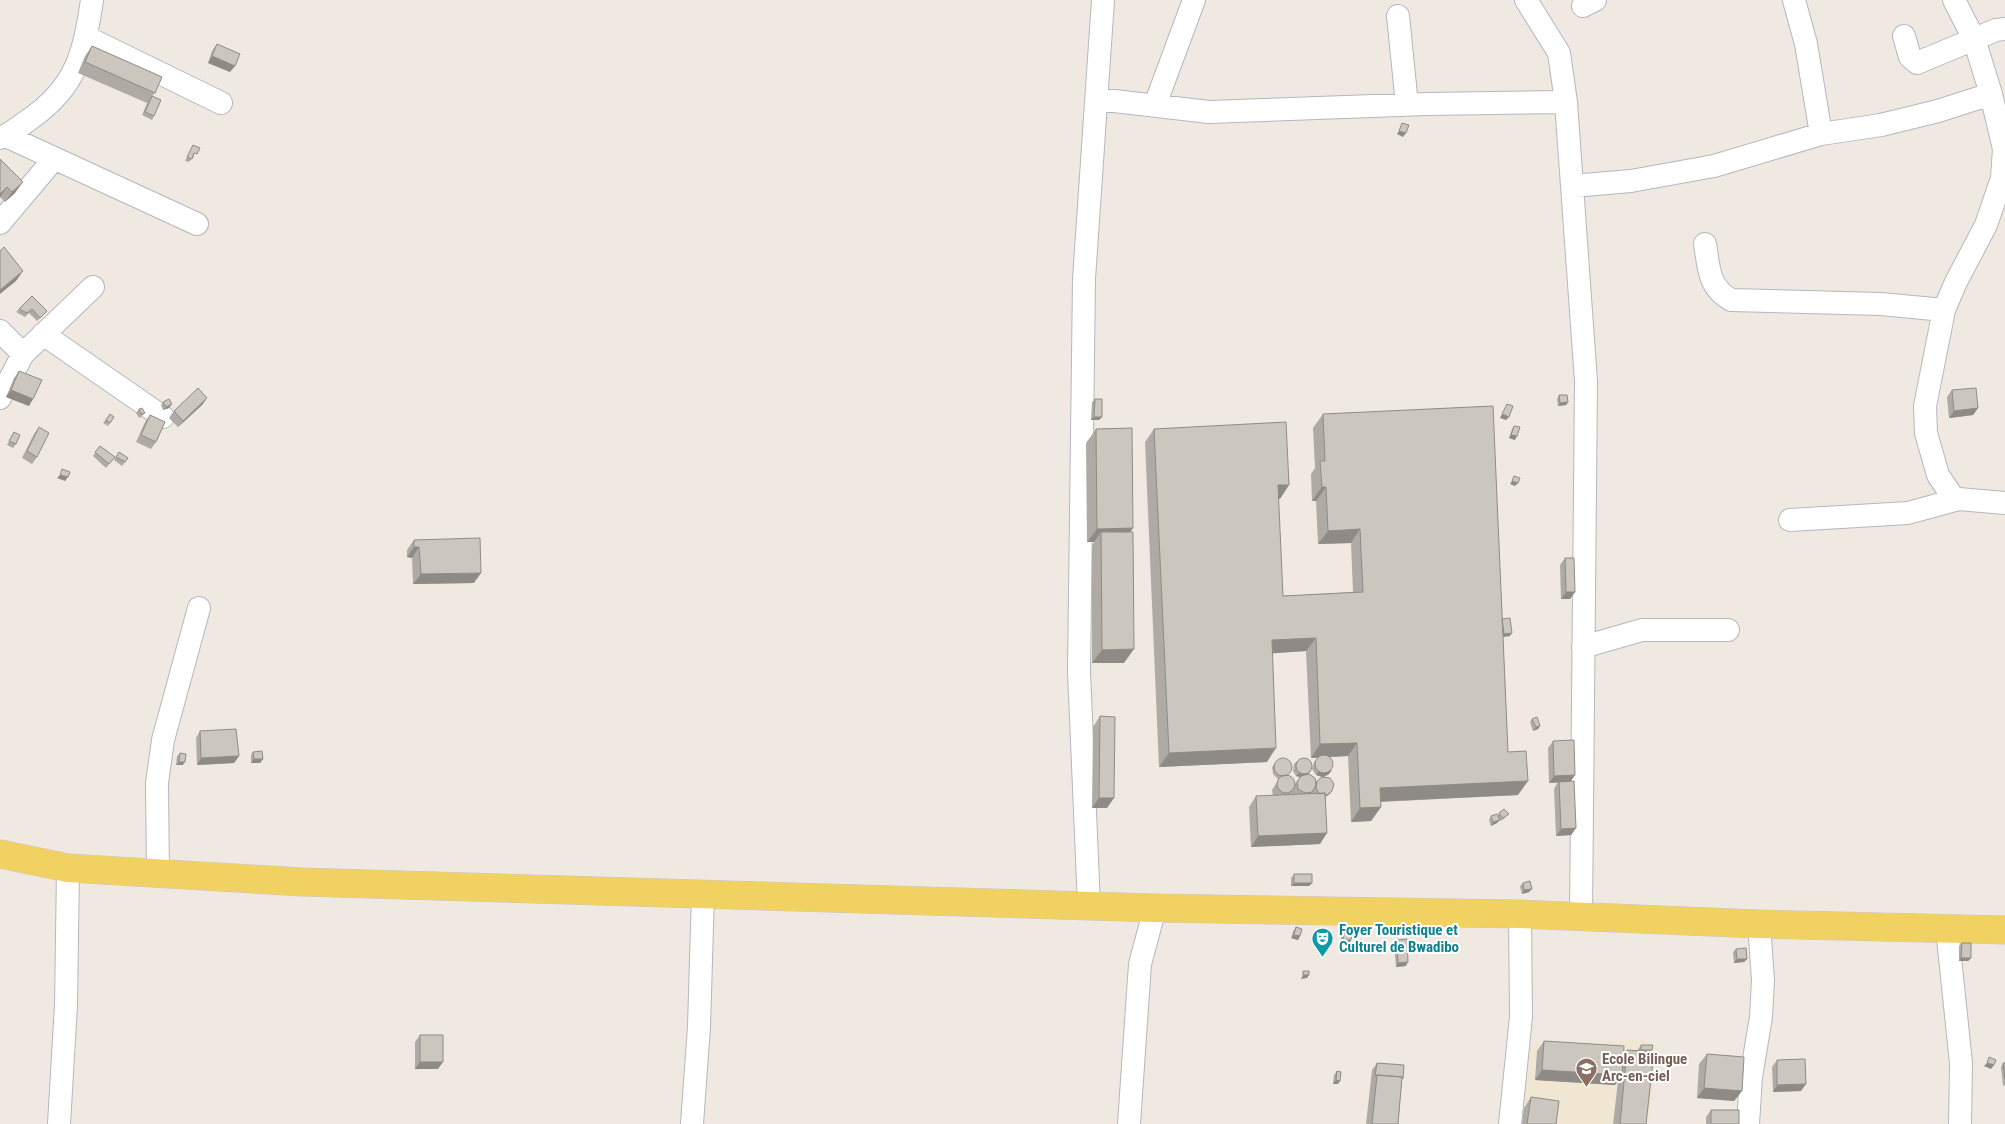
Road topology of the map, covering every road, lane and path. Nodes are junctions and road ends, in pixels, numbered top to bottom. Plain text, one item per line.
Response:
1 (92, 0) edge
2 (1103, 0) edge
3 (1194, 0) edge
4 (1526, 0) edge
5 (1794, 0) edge
6 (1954, 0) edge
7 (1398, 16) dead end
8 (2005, 29) edge
9 (1904, 36) dead end
10 (86, 37) junction
11 (1974, 40) junction
12 (1991, 94) junction
13 (1096, 99) junction
14 (221, 102) dead end
15 (1566, 102) junction
16 (1407, 104) junction
17 (1155, 106) junction
18 (1821, 134) junction
19 (3, 137) edge
20 (54, 160) junction
21 (1572, 186) junction
22 (0, 223) edge
23 (197, 224) dead end
24 (1705, 244) dead end
25 (93, 287) dead end
26 (1944, 310) junction
27 (0, 331) edge
28 (43, 334) junction
29 (23, 354) junction
30 (0, 398) edge
31 (163, 418) dead end
32 (1959, 499) junction
33 (2005, 503) edge
34 (1790, 520) dead end
35 (199, 608) dead end
36 (1728, 630) dead end
37 (1583, 647) junction
38 (0, 854) edge
39 (68, 868) junction
40 (158, 874) junction
41 (703, 893) junction
42 (1090, 905) junction
43 (1155, 908) junction
44 (1520, 914) junction
45 (1581, 916) junction
46 (1759, 924) junction
47 (1947, 929) junction
48 (2005, 930) edge
49 (59, 1124) edge
50 (692, 1124) edge
51 (1129, 1124) edge
52 (1510, 1124) edge
53 (1748, 1124) edge
54 (1960, 1124) edge

1 - 10 street
2 - 13 street
3 - 17 street
4 - 15 street
5 - 18 street
6 - 11 street
7 - 16 street
8 - 11 street
9 - 11 street
10 - 14 street
10 - 19 street
11 - 12 street
12 - 18 street
12 - 26 street
13 - 17 street
13 - 42 street
15 - 16 street
15 - 21 street
16 - 17 street
18 - 21 street
19 - 20 street
20 - 22 street
20 - 23 street
21 - 37 street
24 - 26 street
25 - 28 street
26 - 32 street
27 - 29 street
28 - 29 street
28 - 31 street
29 - 30 street
32 - 33 street
32 - 34 street
35 - 40 street
36 - 37 street
37 - 45 street
38 - 39 main road
39 - 40 main road
39 - 49 street
40 - 41 main road
41 - 42 main road
41 - 50 street
42 - 43 main road
43 - 44 main road
43 - 51 street
44 - 45 main road
44 - 52 street
45 - 46 main road
46 - 47 main road
46 - 53 street
47 - 48 main road
47 - 54 street

